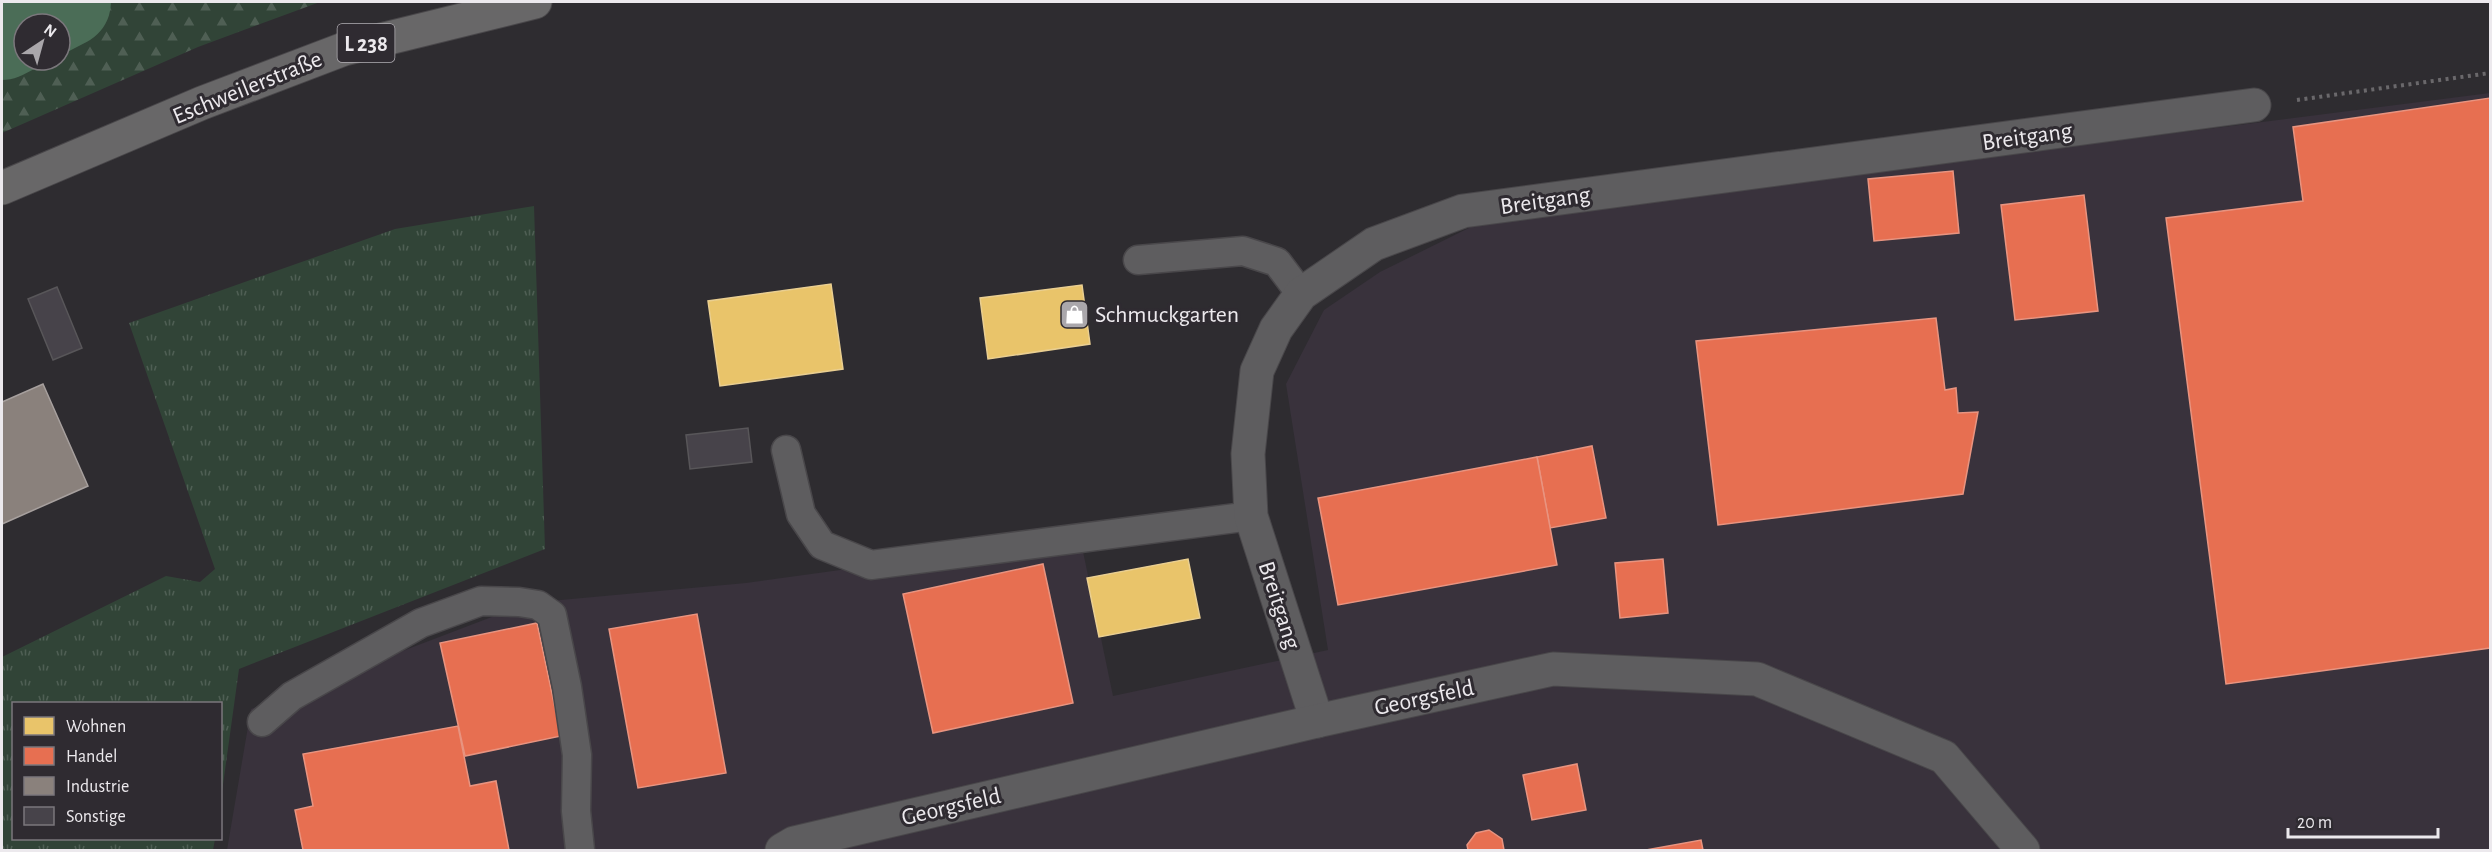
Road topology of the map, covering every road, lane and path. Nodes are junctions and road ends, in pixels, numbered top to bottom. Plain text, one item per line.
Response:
1 (535, 2) edge
2 (2490, 73) edge
3 (2254, 105) joint
4 (2, 188) edge
5 (1138, 260) dead end
6 (1301, 294) junction
7 (786, 450) dead end
8 (1251, 516) junction
9 (1317, 721) junction
10 (262, 722) dead end
11 (580, 850) edge
12 (782, 850) edge
13 (2023, 850) edge

1 - 4 main road, Eschweilerstraße / L 238
2 - 3 path
3 - 6 street, Breitgang
5 - 6 lane
6 - 8 street, Breitgang
7 - 8 lane
8 - 9 street, Breitgang
9 - 12 street, Georgsfeld
9 - 13 street, Georgsfeld
10 - 11 lane

